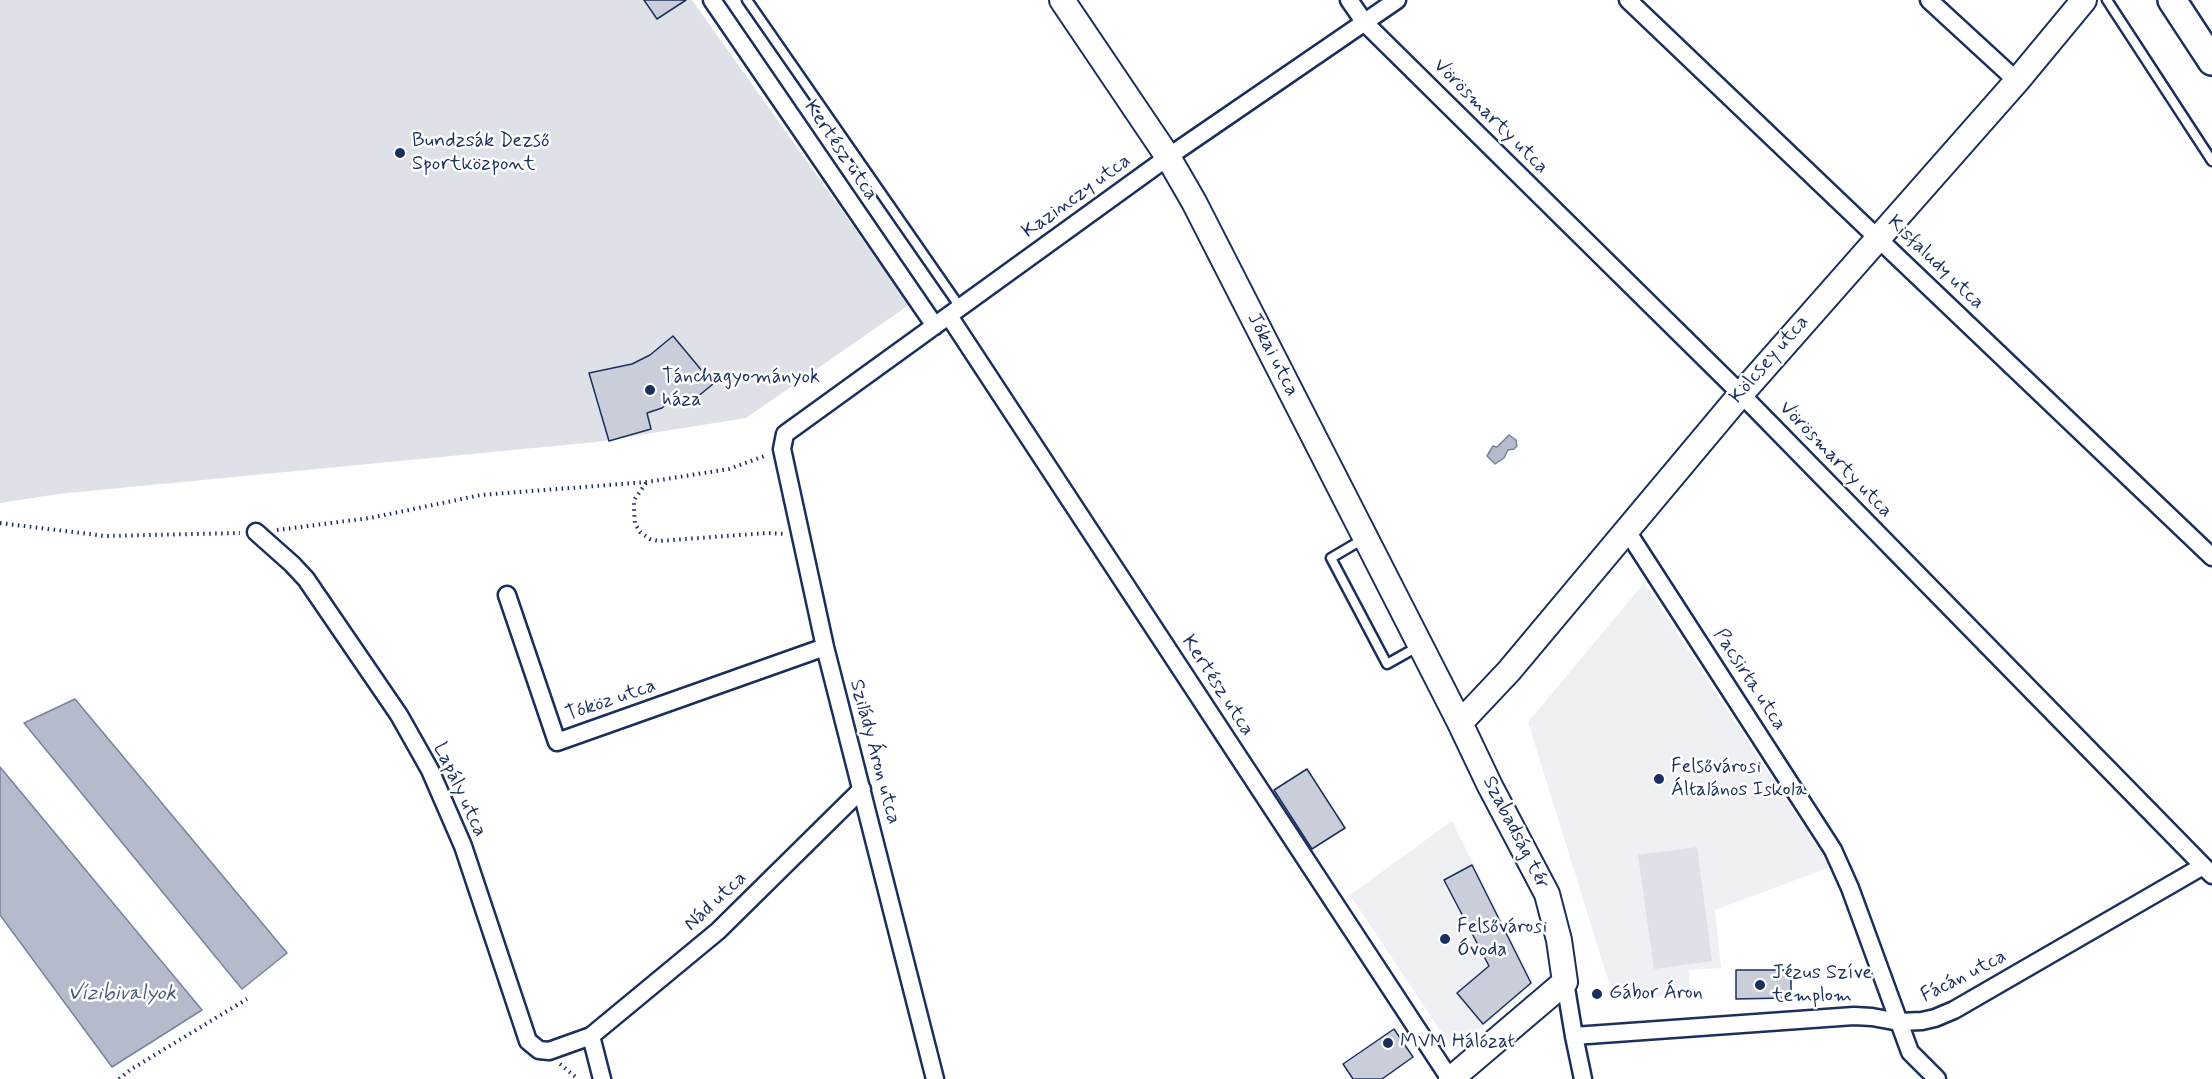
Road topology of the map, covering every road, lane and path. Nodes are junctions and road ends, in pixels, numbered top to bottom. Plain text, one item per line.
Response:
1 (712, 0) edge
2 (747, 0) edge
3 (1062, 0) edge
4 (1349, 0) edge
5 (1398, 0) edge
6 (1628, 0) edge
7 (1929, 0) edge
8 (2084, 0) edge
9 (2107, 0) edge
10 (2172, 0) edge
11 (1365, 23) junction
12 (2212, 62) edge
13 (2017, 81) junction
14 (1168, 157) junction
15 (2212, 161) edge
16 (1877, 238) junction
17 (948, 316) junction
18 (1741, 394) junction
19 (783, 442) junction
20 (647, 482) junction
21 (0, 524) edge
22 (1627, 531) junction
23 (256, 532) junction
24 (801, 536) junction
25 (1365, 538) junction
26 (2212, 557) edge
27 (507, 595) dead end
28 (1420, 645) junction
29 (825, 647) junction
30 (1460, 723) junction
31 (862, 789) junction
32 (2208, 871) edge
33 (1565, 982) junction
34 (247, 999) dead end
35 (1899, 1022) junction
36 (591, 1036) junction
37 (1574, 1036) junction
38 (119, 1079) edge
39 (602, 1079) edge
40 (935, 1079) edge
41 (1450, 1079) edge
42 (1583, 1079) edge
43 (1937, 1079) edge

1 - 17 street, Kertész utca
2 - 17 lane
3 - 14 street, Jókai utca
4 - 11 street, Vörösmarty utca
5 - 11 street, Kazinczy utca
6 - 16 street, Kisfaludy utca
7 - 13 street
8 - 13 street, Kölcsey utca
9 - 15 lane
10 - 12 main road
11 - 14 street, Kazinczy utca
11 - 18 street, Vörösmarty utca
13 - 16 street, Kölcsey utca
14 - 17 street, Kazinczy utca
14 - 25 street, Jókai utca
16 - 18 street, Kölcsey utca
16 - 26 street, Kisfaludy utca
17 - 19 street, Kazinczy utca
17 - 41 street, Kertész utca
18 - 22 street, Kölcsey utca
18 - 32 street, Vörösmarty utca
19 - 20 path
19 - 24 street, Szilády Áron utca
20 - 23 path
20 - 24 path
21 - 23 path
22 - 30 street, Kölcsey utca
22 - 35 street, Pacsirta utca
23 - 36 street, Lapály utca
24 - 29 street, Szilády Áron utca
25 - 28 street, Jókai utca
25 - 28 lane
27 - 29 street, Tóköz utca
28 - 30 street, Jókai utca
29 - 31 street, Szilády Áron utca
30 - 33 street, Szabadság tér
31 - 36 street, Nád utca
31 - 40 street, Szilády Áron utca
32 - 35 street, Fácán utca
33 - 37 street
33 - 41 street
34 - 38 path
35 - 37 street, Fácán utca
35 - 43 street, Pacsirta utca
36 - 39 street
37 - 42 street

